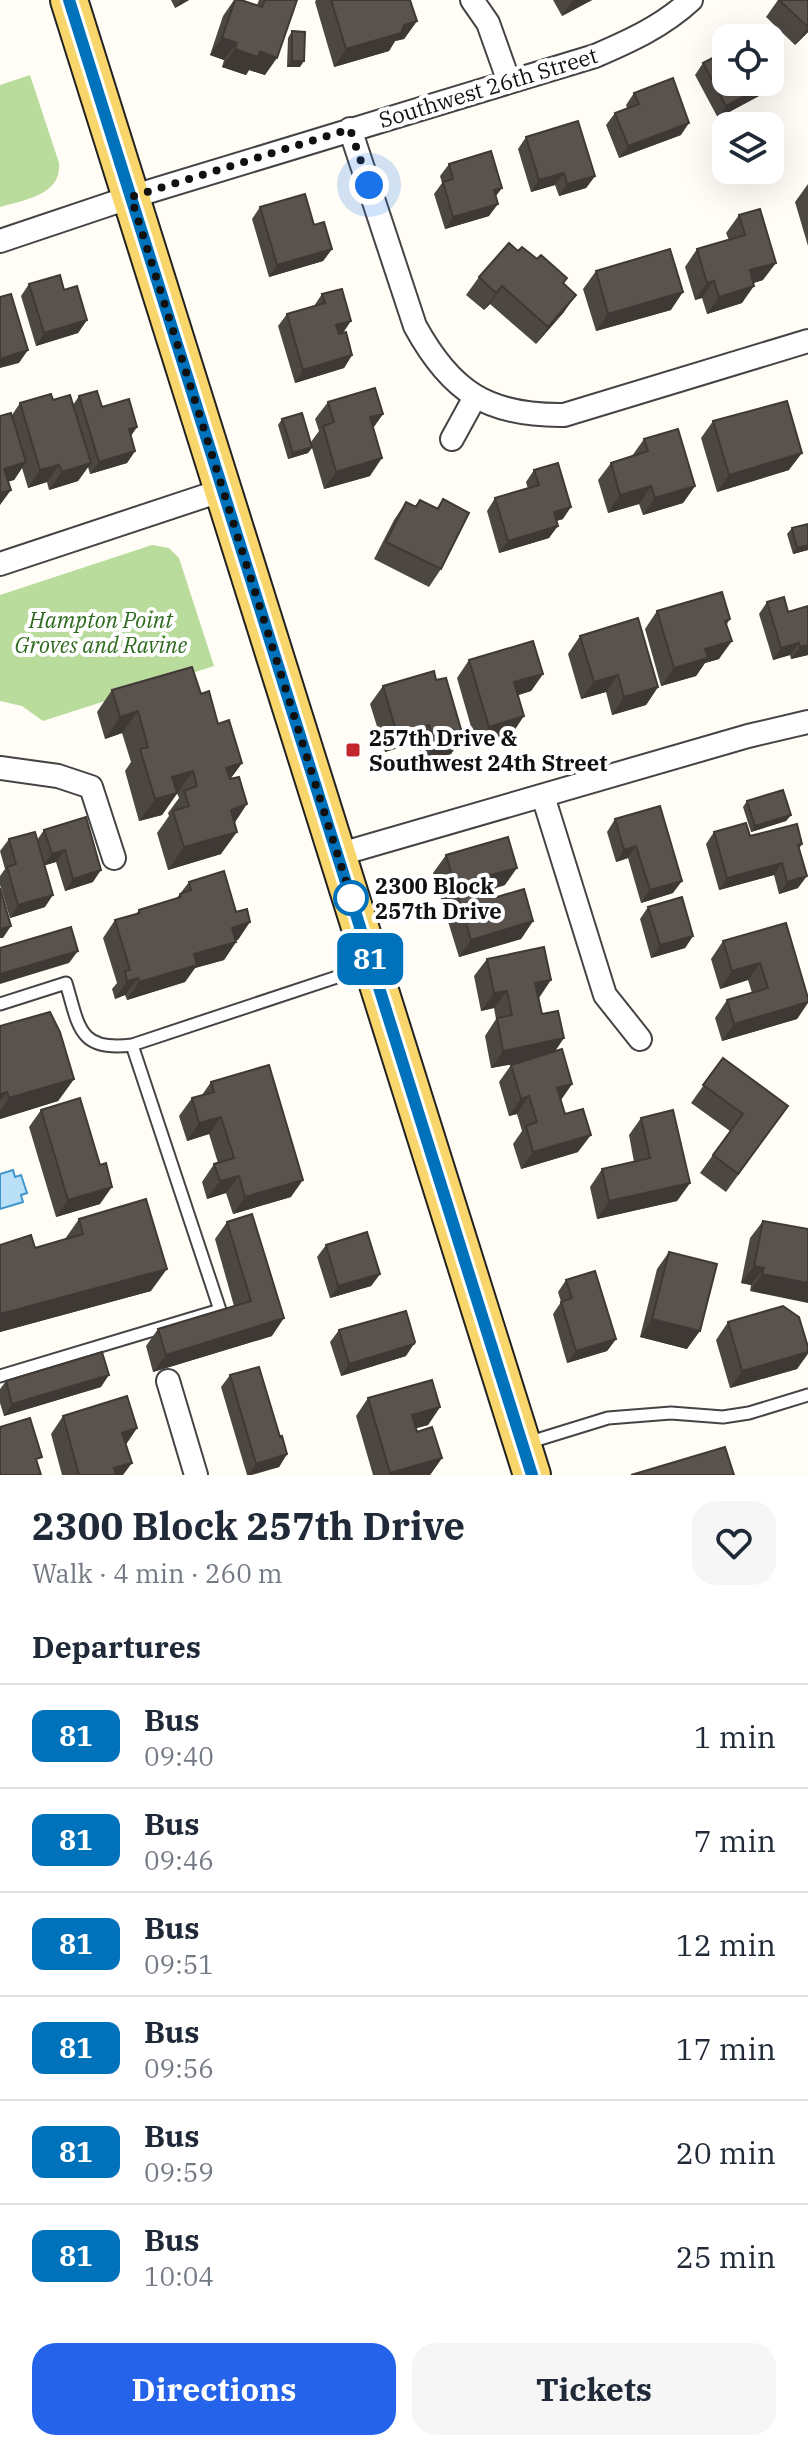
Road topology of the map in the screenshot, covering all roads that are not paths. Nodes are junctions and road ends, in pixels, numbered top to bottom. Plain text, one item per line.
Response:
1 (69, 0) edge
2 (472, 0) edge
3 (691, 0) edge
4 (509, 82) junction
5 (350, 129) junction
6 (131, 197) junction
7 (0, 241) edge
8 (808, 341) edge
9 (475, 397) junction
10 (452, 439) dead end
11 (223, 490) junction
12 (0, 564) edge
13 (808, 722) edge
14 (0, 768) edge
15 (543, 796) junction
16 (337, 855) junction
17 (114, 858) dead end
18 (372, 966) junction
19 (0, 1004) edge
20 (640, 1039) dead end
21 (132, 1045) junction
22 (0, 1376) edge
23 (168, 1381) dead end
24 (808, 1395) edge
25 (527, 1460) edge
26 (196, 1475) edge

1 - 6 main road
2 - 4 street
3 - 4 street, Southwest 26th Street
4 - 5 street, Southwest 26th Street
5 - 6 street, Southwest 26th Street
5 - 9 street
6 - 7 street, Southwest 26th Street
6 - 11 main road
8 - 9 street
9 - 10 street
11 - 12 street
11 - 16 main road
13 - 15 street
14 - 17 street
15 - 16 street
15 - 20 street
16 - 18 main road
18 - 21 lane
18 - 25 main road
19 - 21 lane
21 - 22 lane
23 - 26 street
24 - 25 lane

